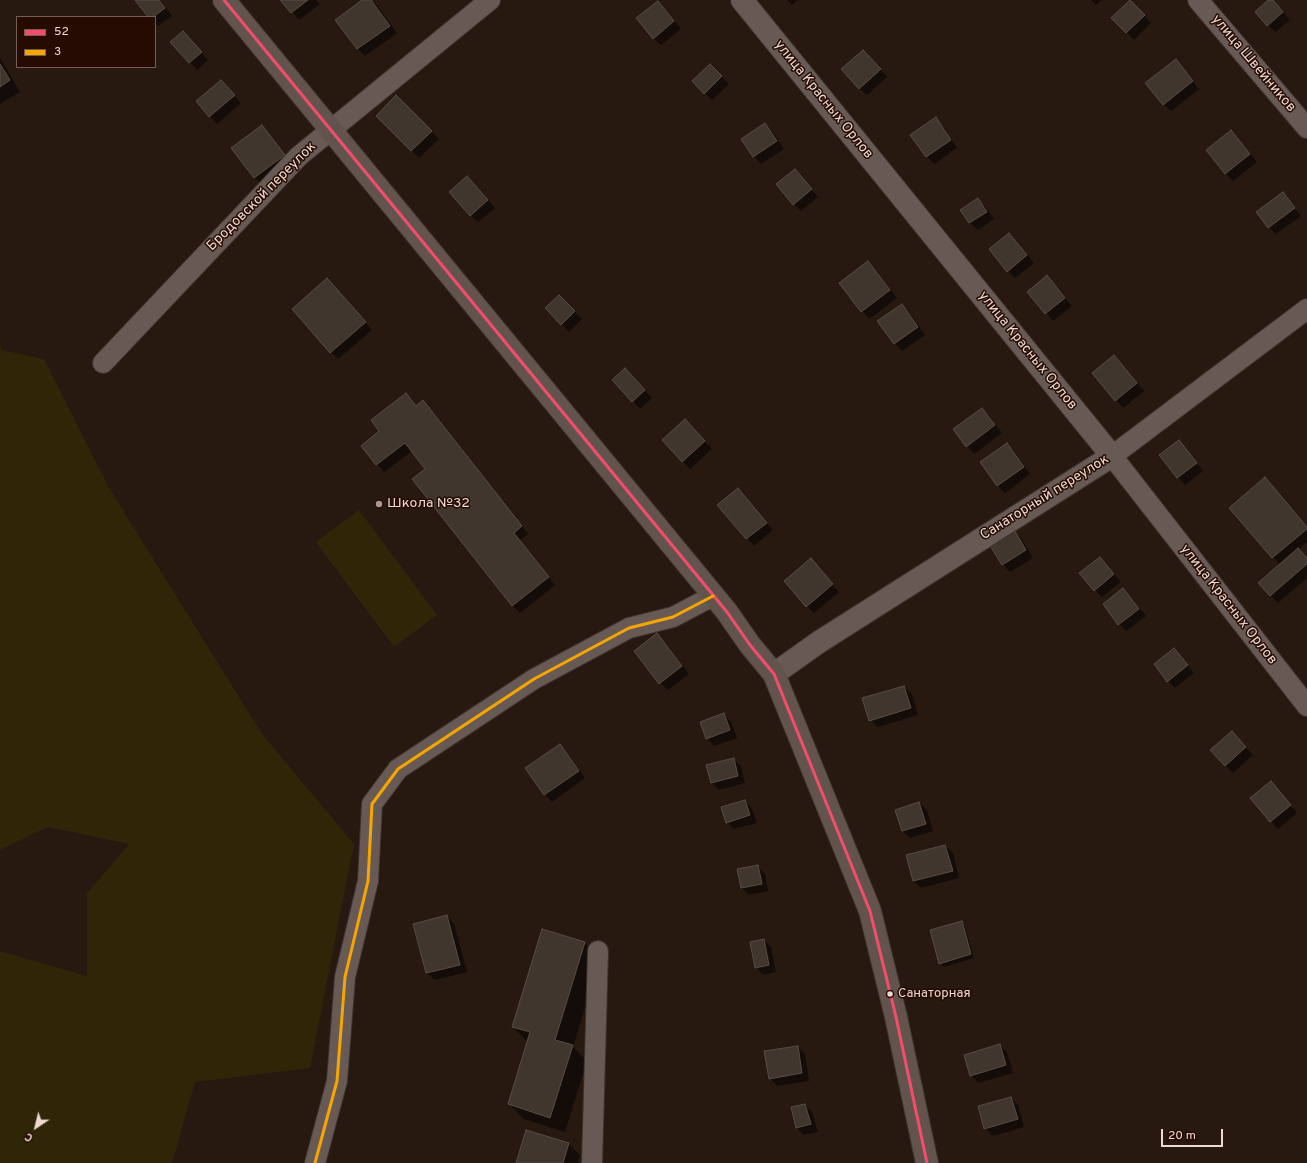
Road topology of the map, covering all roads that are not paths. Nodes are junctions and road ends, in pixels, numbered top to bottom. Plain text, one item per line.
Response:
1 (224, 0) edge
2 (490, 0) edge
3 (742, 0) edge
4 (1198, 0) edge
5 (1307, 128) edge
6 (332, 129) junction
7 (1307, 310) edge
8 (103, 363) dead end
9 (1112, 456) junction
10 (713, 596) junction
11 (774, 674) junction
12 (1307, 706) edge
13 (598, 951) dead end
14 (315, 1163) edge
15 (592, 1163) edge
16 (927, 1163) edge

1 - 6 main road
2 - 6 street, Бродовской переулок
3 - 9 street, улица Красных Орлов
4 - 5 street, улица Швейников
6 - 8 street, Бродовской переулок
6 - 10 main road
7 - 9 street, Санаторный переулок
9 - 11 street, Санаторный переулок
9 - 12 street, улица Красных Орлов
10 - 11 main road
10 - 14 street
11 - 16 main road
13 - 15 street

